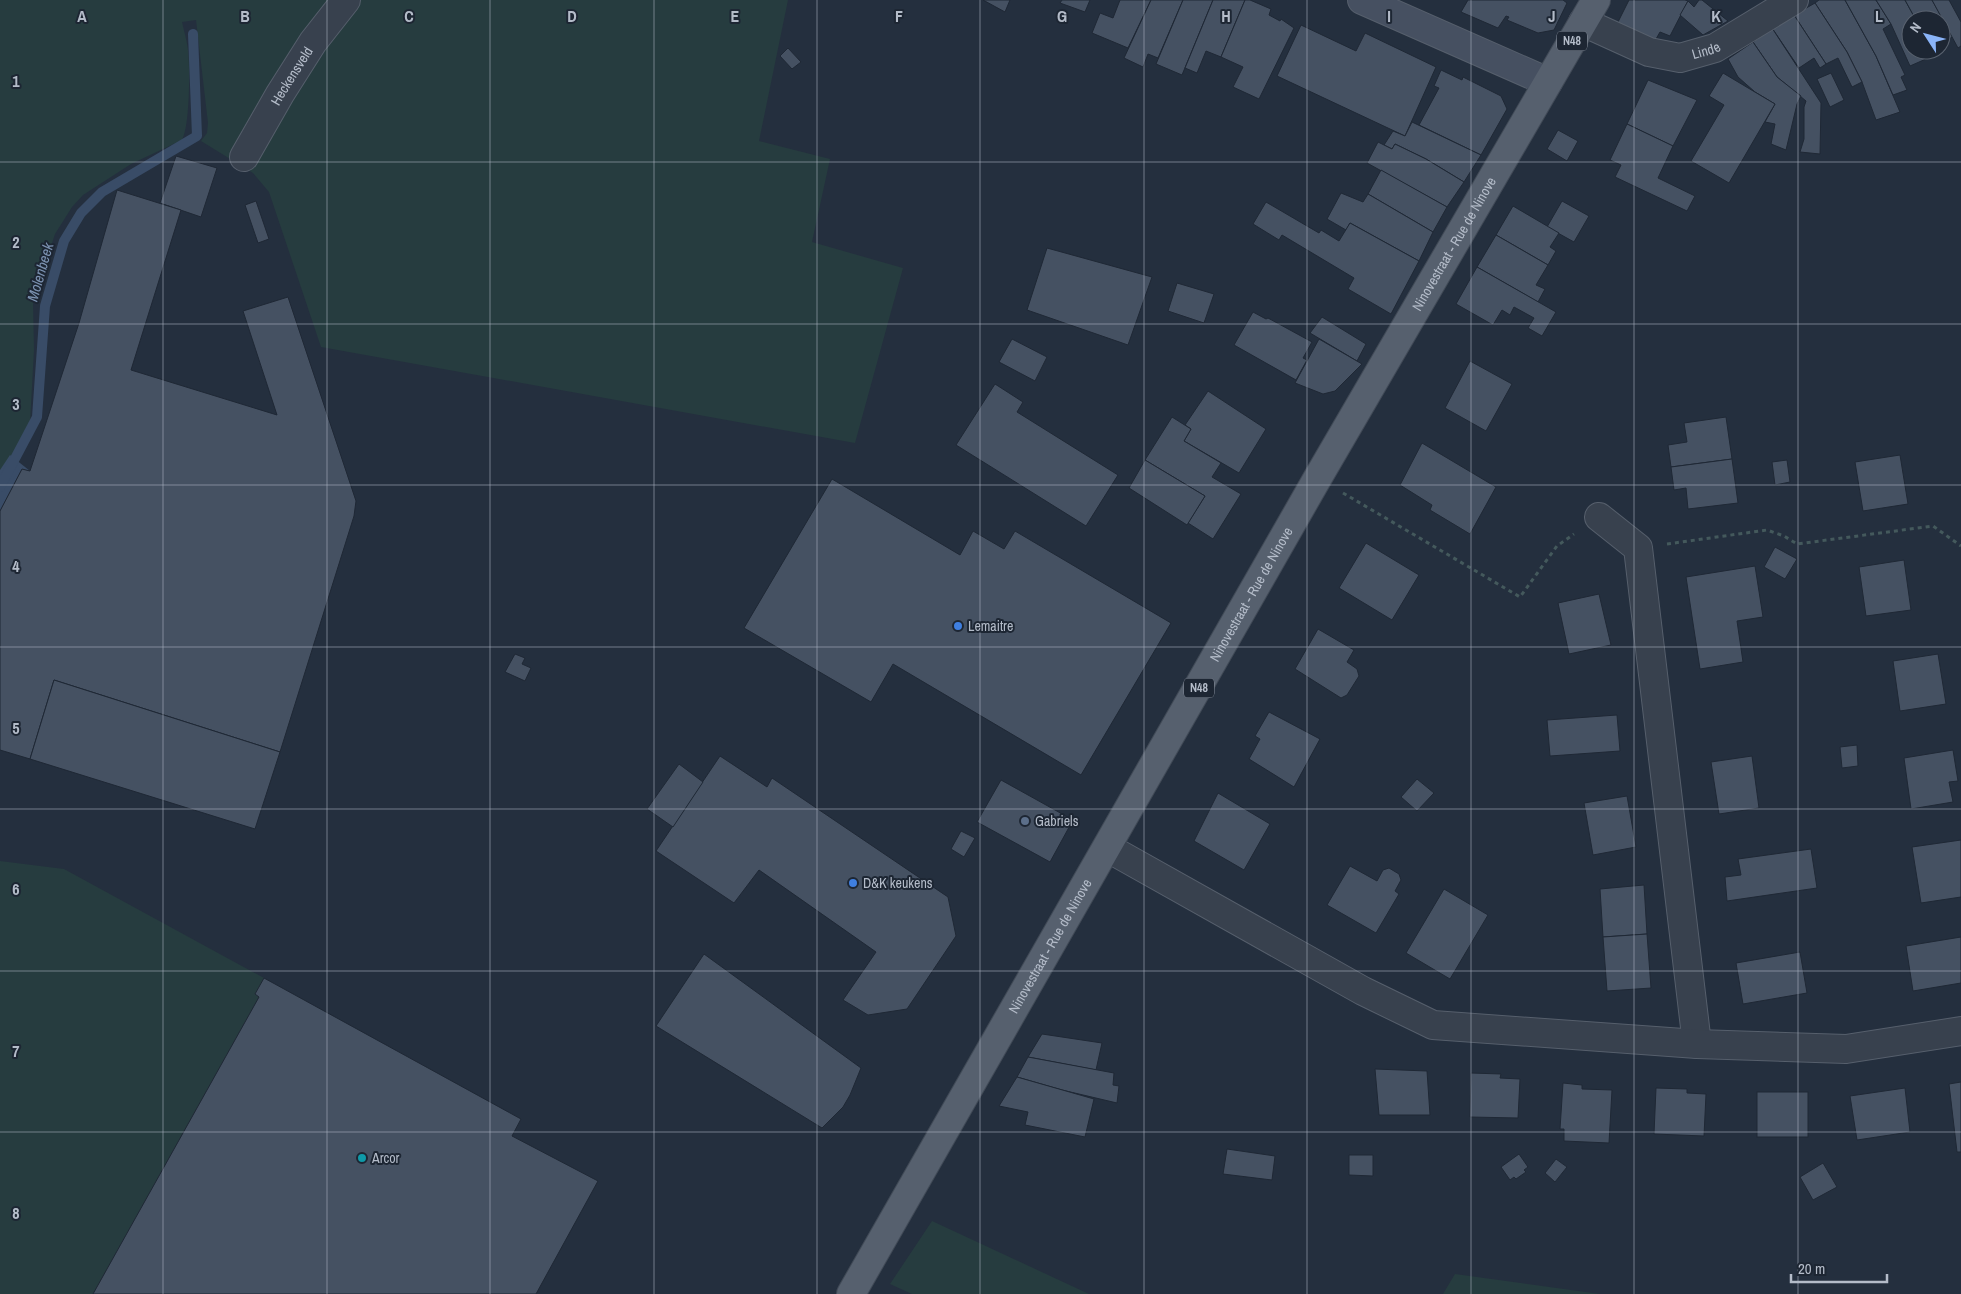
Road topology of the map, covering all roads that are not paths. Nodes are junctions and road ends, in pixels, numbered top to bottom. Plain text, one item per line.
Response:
1 (346, 0) edge
2 (1362, 0) edge
3 (1794, 0) edge
4 (1589, 11) edge
5 (1548, 82) junction
6 (244, 157) dead end
7 (1599, 517) road end
8 (1108, 848) junction
9 (1961, 1031) edge
10 (1697, 1044) junction
11 (852, 1294) edge

1 - 6 street, Heckensveld
2 - 5 main road
3 - 4 street, Linde
4 - 5 main road, Ninovestraat - Rue de Ninove / N48
5 - 8 main road, Ninovestraat - Rue de Ninove / N48
7 - 10 street
8 - 10 street
8 - 11 main road, Ninovestraat - Rue de Ninove / N48
9 - 10 street

